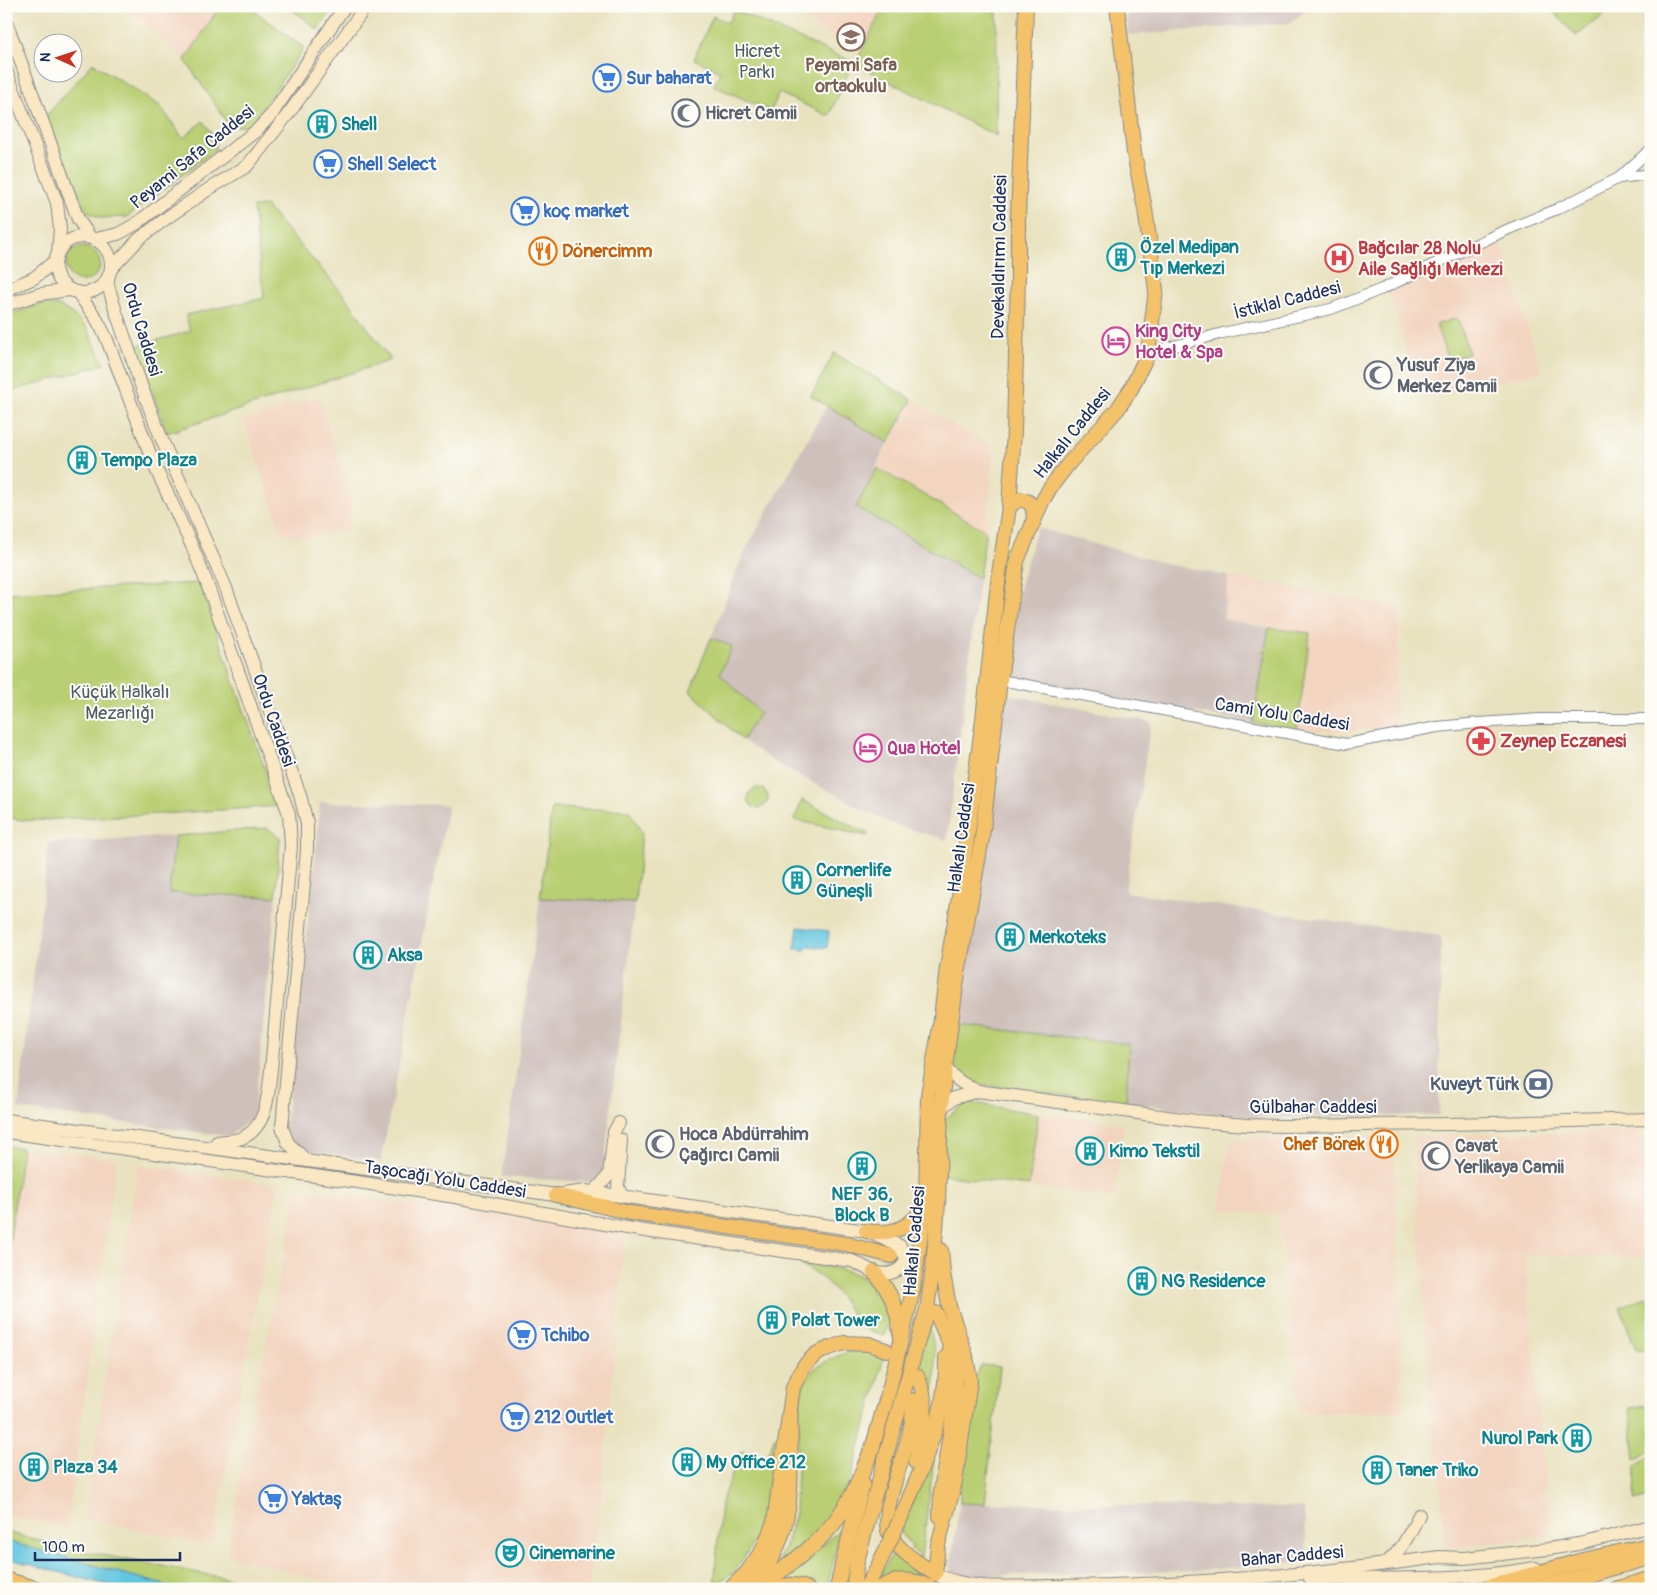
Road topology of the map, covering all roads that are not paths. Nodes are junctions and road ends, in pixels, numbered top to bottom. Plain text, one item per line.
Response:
1 (345, 6) edge
2 (366, 6) edge
3 (1026, 6) edge
4 (1117, 6) edge
5 (6, 21) edge
6 (6, 70) edge
7 (232, 149) junction
8 (1651, 149) edge
9 (246, 166) junction
10 (1651, 174) edge
11 (1619, 178) junction
12 (93, 238) junction
13 (57, 256) junction
14 (110, 273) junction
15 (6, 290) edge
16 (74, 291) junction
17 (6, 305) edge
18 (1148, 353) junction
19 (1008, 508) junction
20 (1033, 525) junction
21 (1000, 680) junction
22 (1651, 719) edge
23 (945, 1068) junction
24 (978, 1091) junction
25 (941, 1108) junction
26 (6, 1116) edge
27 (1651, 1119) edge
28 (6, 1120) edge
29 (32, 1123) junction
30 (6, 1132) edge
31 (200, 1146) junction
32 (307, 1160) junction
33 (594, 1192) junction
34 (556, 1195) junction
35 (622, 1196) junction
36 (932, 1202) junction
37 (866, 1231) junction
38 (891, 1256) tunnel mouth
39 (874, 1272) junction
40 (901, 1343) junction
41 (886, 1350) dead end
42 (917, 1376) dead end
43 (913, 1400) dead end
44 (790, 1412) junction
45 (872, 1449) junction
46 (904, 1512) junction
47 (1419, 1515) dead end
48 (1651, 1526) edge
49 (938, 1545) junction
50 (1651, 1545) edge
51 (1651, 1557) edge
52 (1577, 1562) junction
53 (1384, 1564) junction
54 (1240, 1578) junction
55 (1651, 1579) edge
56 (6, 1580) edge
57 (933, 1582) edge
58 (37, 1589) edge
59 (730, 1589) edge
60 (749, 1589) edge
61 (756, 1589) edge
62 (776, 1589) edge
63 (807, 1589) edge
64 (837, 1589) edge
65 (853, 1589) edge
66 (865, 1589) edge
67 (880, 1589) edge
68 (1483, 1589) edge
69 (1536, 1589) edge
70 (1617, 1589) edge

1 - 7 main road, Peyami Safa Caddesi
2 - 9 main road, Peyami Safa Caddesi
3 - 19 main road, Devekaldırımı Caddesi
4 - 18 main road, Halkalı Caddesi
5 - 12 main road
6 - 13 main road
7 - 9 main road
7 - 12 main road, Peyami Safa Caddesi
8 - 11 street, İstiklal Caddesi
9 - 14 main road, Peyami Safa Caddesi
10 - 11 street, İstiklal Caddesi
11 - 18 street, İstiklal Caddesi
12 - 13 main road
12 - 14 main road
13 - 15 main road
13 - 16 main road
14 - 16 main road
14 - 32 main road, Ordu Caddesi
16 - 17 main road
16 - 31 main road, Ordu Caddesi
18 - 20 main road, Halkalı Caddesi
19 - 20 main road
19 - 36 main road, Halkalı Caddesi
20 - 21 main road, Halkalı Caddesi
21 - 22 street, Cami Yolu Caddesi
21 - 23 main road, Halkalı Caddesi
23 - 24 main road, Gülbahar Caddesi
23 - 25 main road, Halkalı Caddesi
24 - 25 main road, Gülbahar Caddesi
24 - 27 main road, Gülbahar Caddesi
25 - 36 main road, Halkalı Caddesi
26 - 29 main road
28 - 29 main road, Taşocağı Yolu Caddesi
29 - 31 main road, Taşocağı Yolu Caddesi
30 - 39 main road, Taşocağı Yolu Caddesi
31 - 32 main road, Taşocağı Yolu Caddesi
32 - 34 main road, Taşocağı Yolu Caddesi
33 - 34 main road, Taşocağı Yolu Caddesi
33 - 35 main road, Taşocağı Yolu Caddesi
33 - 35 main road
34 - 38 main road
35 - 37 main road, Taşocağı Yolu Caddesi
36 - 37 main road
36 - 40 main road, Halkalı Caddesi
36 - 49 main road
36 - 65 main road, Halkalı Caddesi
37 - 39 main road, Taşocağı Yolu Caddesi
39 - 40 main road
40 - 45 main road, Halkalı Caddesi
41 - 44 main road
42 - 46 main road
43 - 57 main road
44 - 59 main road
44 - 60 highway
45 - 61 highway
45 - 64 main road, Halkalı Caddesi
46 - 49 main road
46 - 66 main road, bridge
47 - 53 main road
48 - 53 main road, Bahar Caddesi
49 - 57 main road
50 - 52 highway
51 - 69 highway
52 - 54 main road
52 - 68 highway
53 - 54 main road, Bahar Caddesi
54 - 57 main road, Bahar Caddesi
55 - 70 highway
56 - 58 highway
57 - 67 highway
62 - 63 highway

